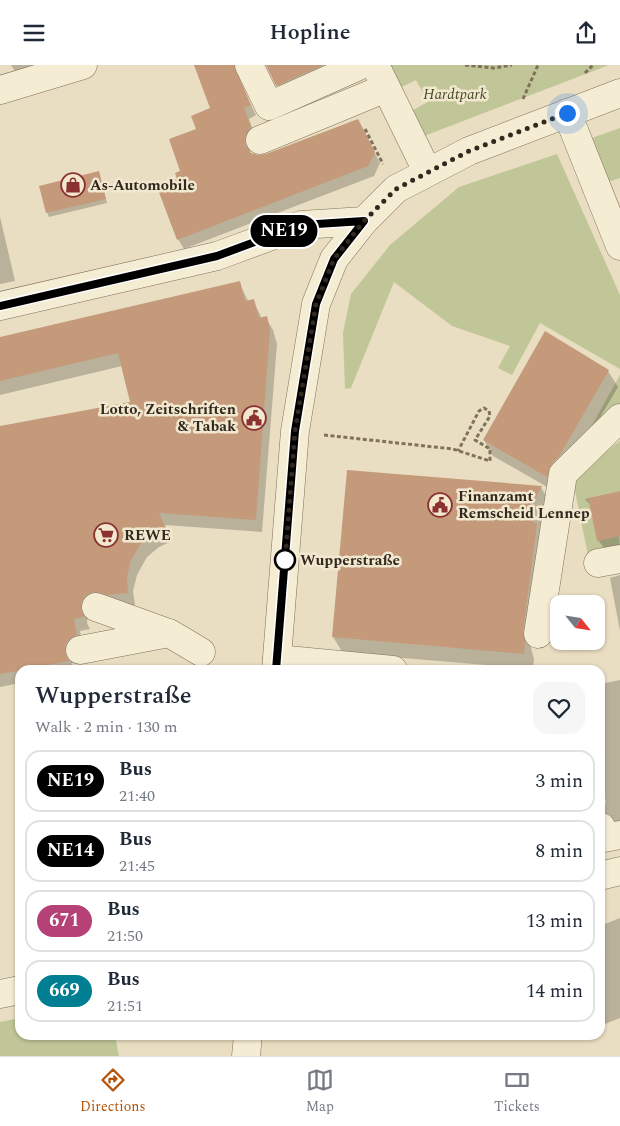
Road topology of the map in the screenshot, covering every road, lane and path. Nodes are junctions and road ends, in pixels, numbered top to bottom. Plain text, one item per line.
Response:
1 (83, 65) edge
2 (249, 65) edge
3 (362, 65) edge
4 (466, 65) edge
5 (512, 65) edge
6 (538, 65) edge
7 (380, 77) edge
8 (0, 90) edge
9 (620, 93) edge
10 (521, 104) dead end
11 (567, 113) junction
12 (361, 120) dead end
13 (260, 140) dead end
14 (428, 171) junction
15 (396, 189) junction
16 (364, 221) junction
17 (620, 246) edge
18 (0, 306) edge
19 (620, 418) edge
20 (295, 431) junction
21 (458, 451) junction
22 (96, 607) dead end
23 (169, 633) junction
24 (538, 634) dead end
25 (80, 650) dead end
26 (202, 652) dead end
27 (277, 664) edge
28 (296, 665) edge
29 (620, 871) edge
30 (605, 875) edge
31 (15, 991) edge
32 (0, 994) edge
33 (248, 1040) edge
34 (246, 1056) edge

1 - 8 street
2 - 3 street
4 - 5 path
6 - 10 path
7 - 13 street
7 - 14 street
9 - 11 street
11 - 14 street
11 - 17 street
12 - 15 path
14 - 15 street
15 - 16 street
16 - 18 street
16 - 20 street
19 - 24 street
20 - 21 path
20 - 27 street
21 - 21 path
22 - 23 street
23 - 25 street
23 - 26 street
27 - 28 street
29 - 30 street
31 - 32 street
33 - 34 street

